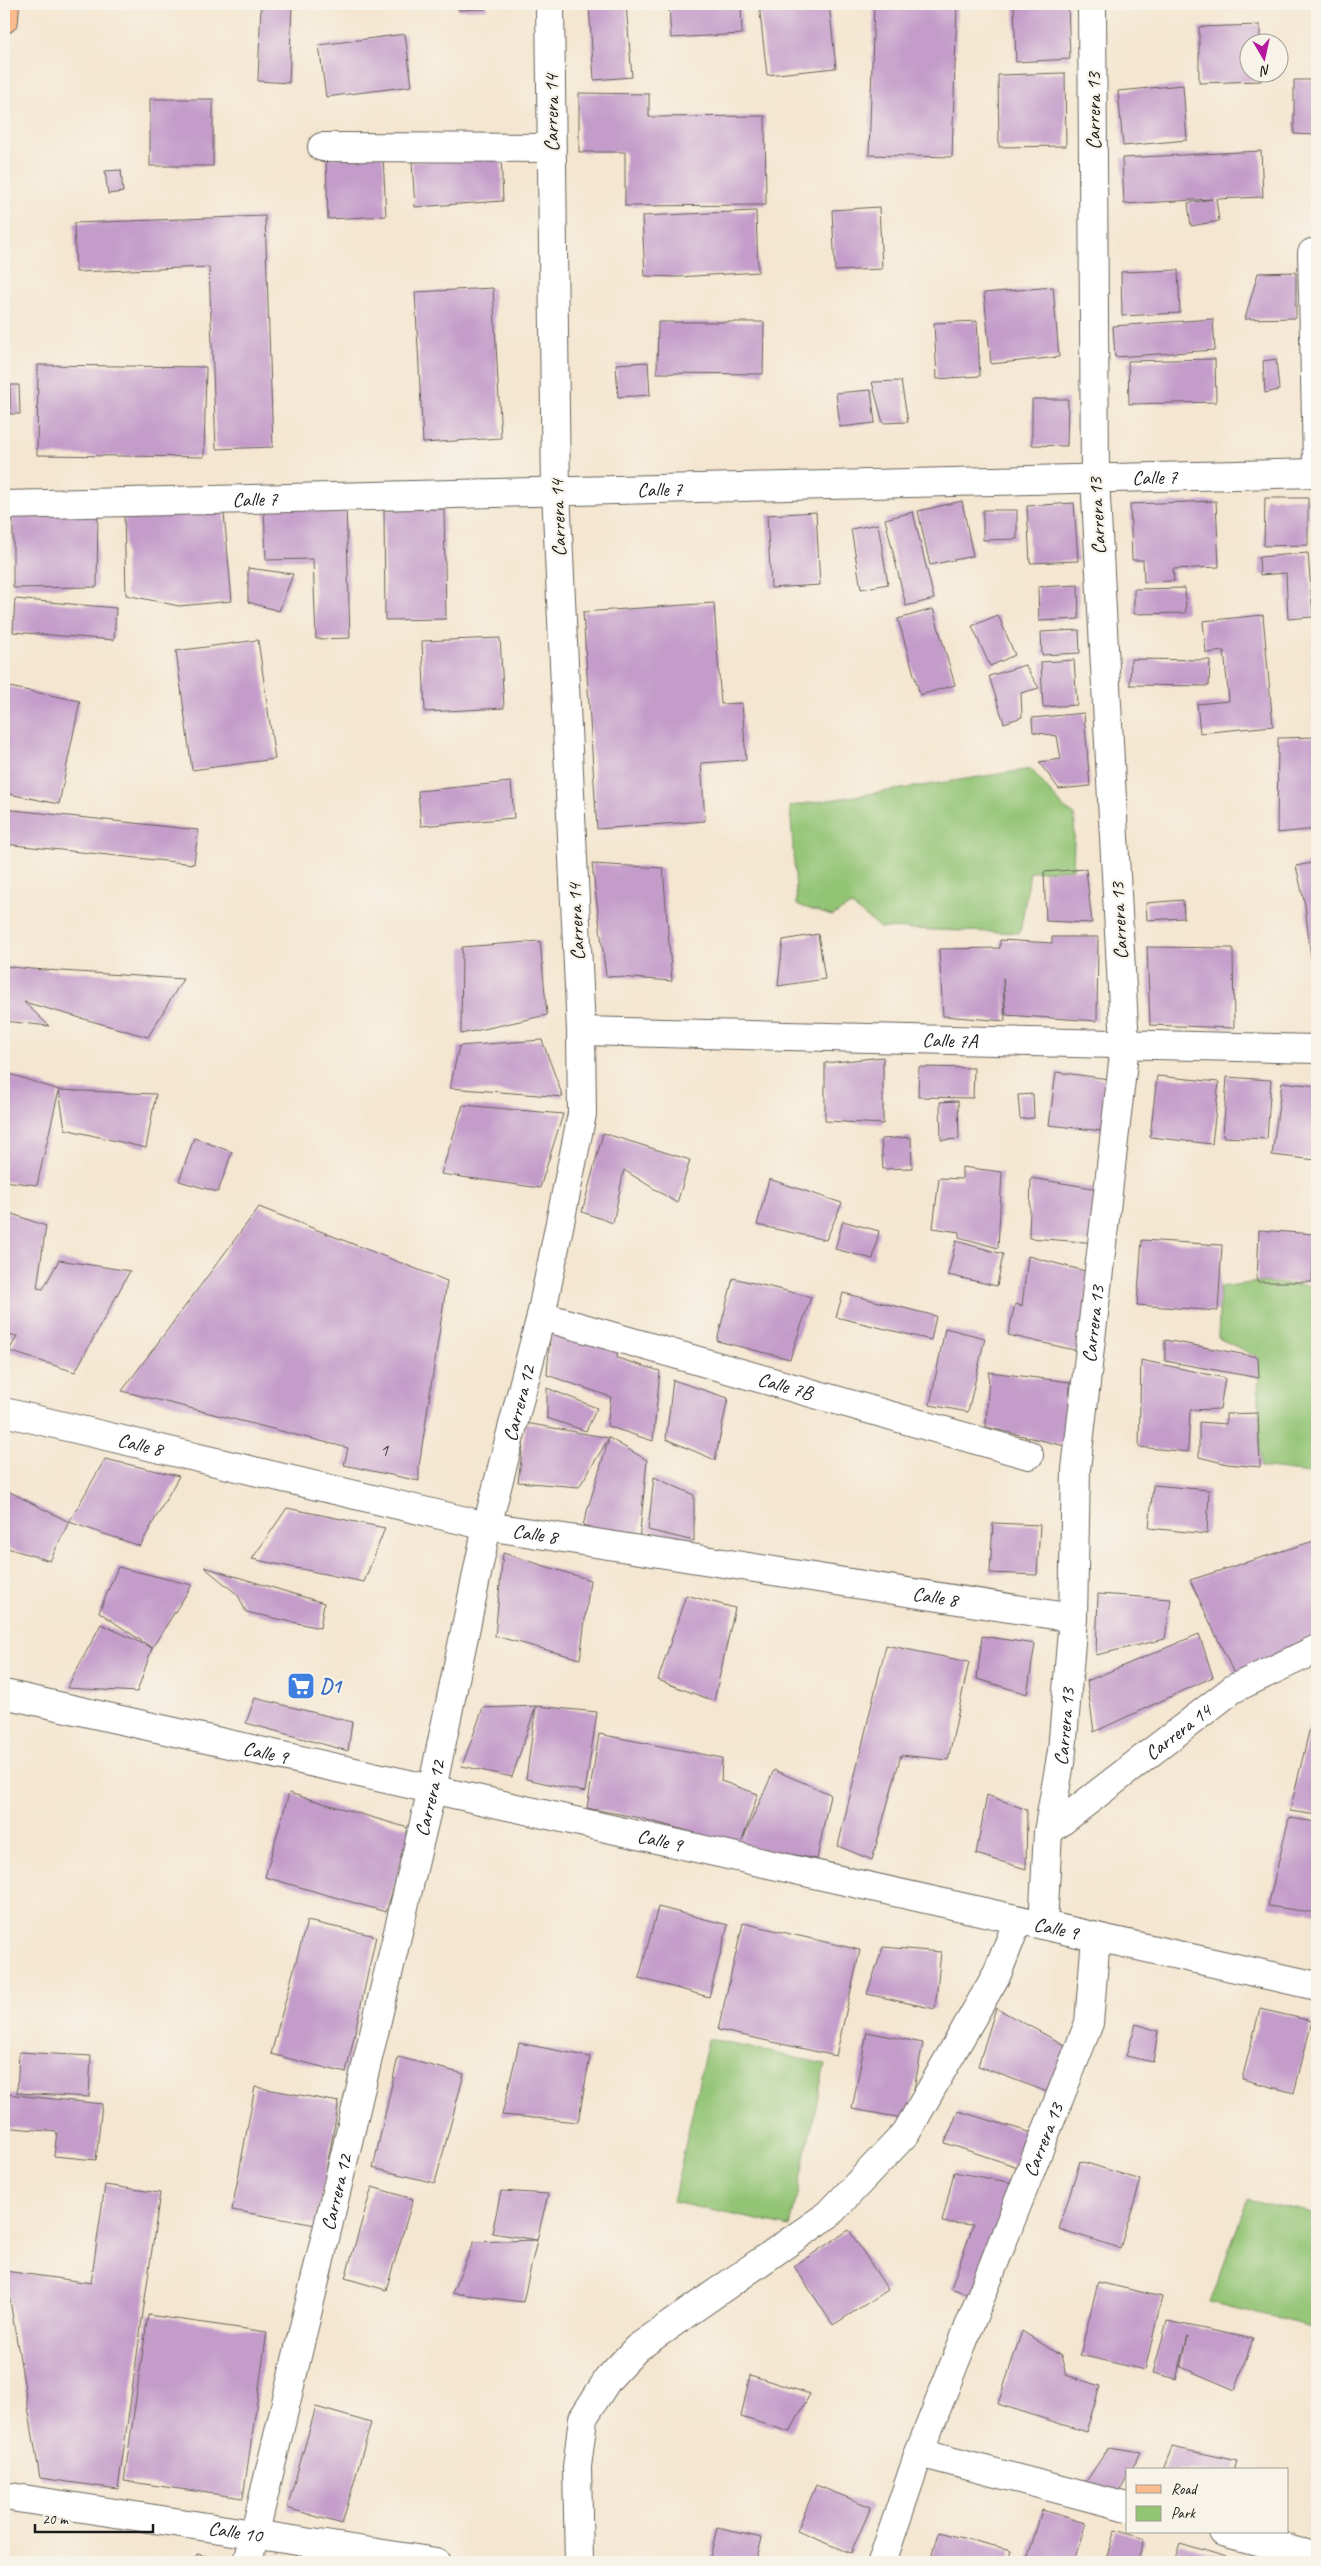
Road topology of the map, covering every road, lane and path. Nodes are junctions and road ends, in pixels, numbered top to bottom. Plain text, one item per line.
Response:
1 (5, 4) edge
2 (550, 4) edge
3 (1092, 4) edge
4 (4, 20) edge
5 (322, 147) dead end
6 (551, 148) junction
7 (1312, 253) dead end
8 (1317, 461) edge
9 (1317, 473) edge
10 (1095, 478) junction
11 (556, 491) junction
12 (4, 505) edge
13 (581, 1031) junction
14 (1125, 1045) junction
15 (1317, 1049) edge
16 (541, 1316) junction
17 (4, 1412) edge
18 (1029, 1456) dead end
19 (487, 1526) junction
20 (1073, 1618) junction
21 (1317, 1650) edge
22 (4, 1694) edge
23 (432, 1789) junction
24 (1048, 1832) junction
25 (1018, 1920) junction
26 (1096, 1937) junction
27 (1317, 1986) edge
28 (919, 2453) junction
29 (4, 2496) edge
30 (1126, 2507) edge
31 (1231, 2534) edge
32 (255, 2536) junction
33 (1317, 2557) edge
34 (248, 2562) edge
35 (436, 2562) edge
36 (578, 2562) edge
37 (882, 2562) edge

1 - 4 main road
2 - 6 street, Carrera 14
3 - 10 street, Carrera 13
5 - 6 street
6 - 11 street, Carrera 14
7 - 8 street
9 - 10 street, Calle 7
10 - 11 street, Calle 7
10 - 14 street, Carrera 13
11 - 12 street, Calle 7
11 - 13 street, Carrera 14
13 - 14 street, Calle 7A
13 - 16 street, Carrera 12
14 - 15 street, Calle 7A
14 - 20 street, Carrera 13
16 - 18 street, Calle 7B
16 - 19 street, Carrera 12
17 - 19 street, Calle 8
19 - 20 street, Calle 8
19 - 23 street, Carrera 12
20 - 24 street, Carrera 13
21 - 24 street, Carrera 14
22 - 23 street, Calle 9
23 - 25 street, Calle 9
23 - 32 street, Carrera 12
24 - 26 street, Carrera 13
25 - 26 street, Calle 9
25 - 36 street
26 - 27 street, Calle 9
26 - 28 street, Carrera 13
28 - 30 street
28 - 37 street, Carrera 13
29 - 32 street, Calle 10
31 - 33 street
32 - 34 street, Carrera 12
32 - 35 street, Calle 10

